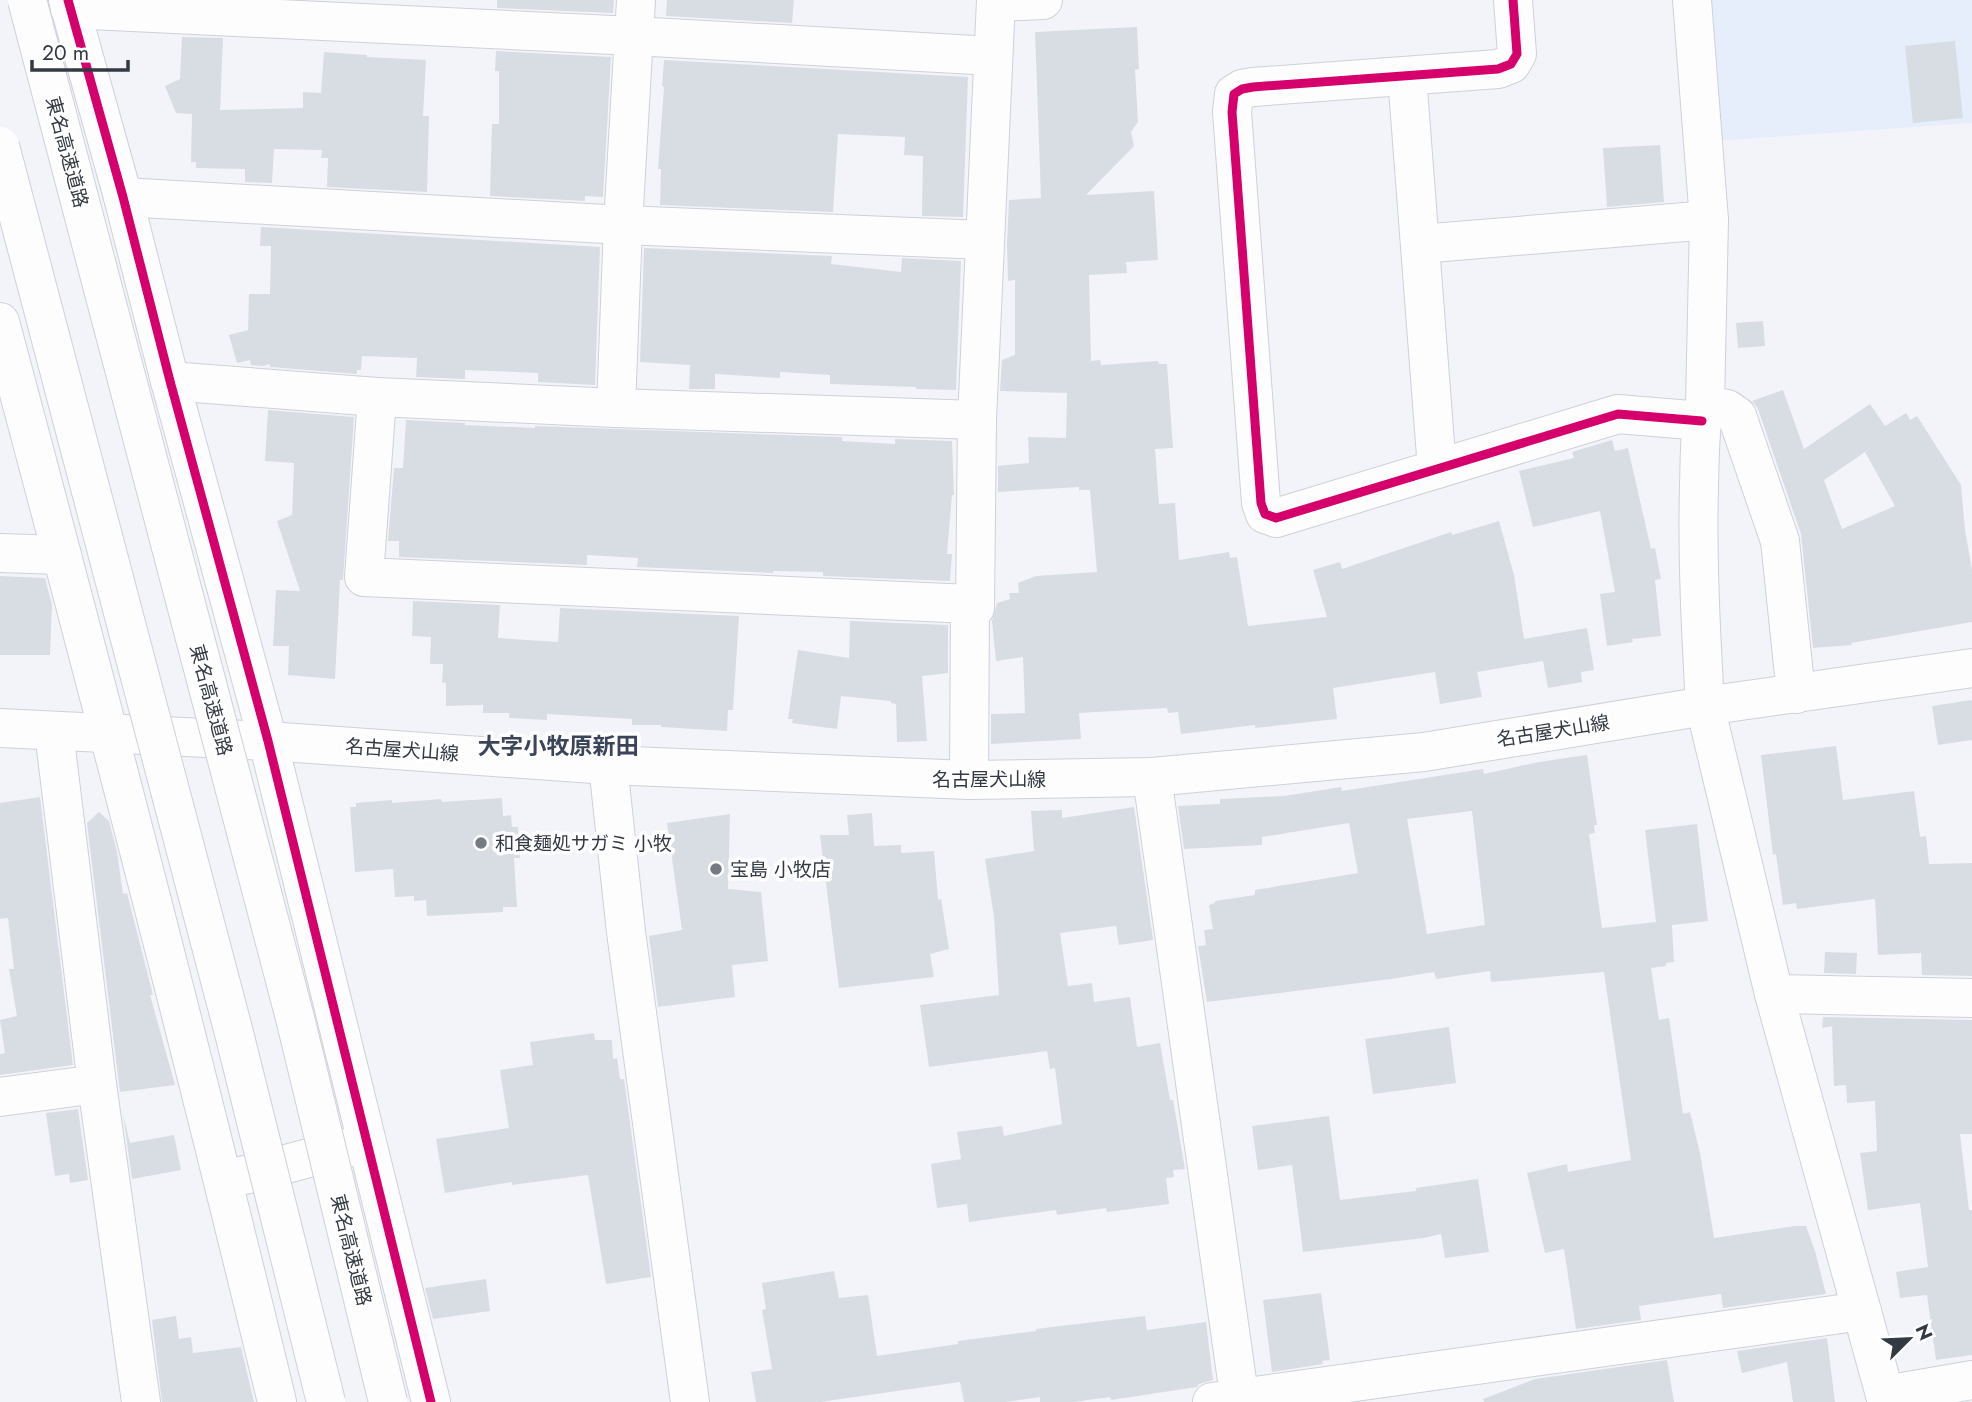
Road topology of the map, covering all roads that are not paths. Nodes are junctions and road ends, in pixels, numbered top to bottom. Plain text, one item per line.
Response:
1 (27, 0) edge
2 (1043, 0) edge
3 (1513, 0) edge
4 (1692, 0) edge
5 (996, 1) edge
6 (69, 5) edge
7 (635, 18) edge
8 (993, 56) junction
9 (1407, 76) junction
10 (0, 146) edge
11 (123, 197) junction
12 (1709, 220) junction
13 (623, 225) junction
14 (984, 240) junction
15 (1420, 244) junction
16 (0, 322) edge
17 (170, 381) junction
18 (377, 397) junction
19 (616, 408) junction
20 (1703, 413) junction
21 (977, 420) junction
22 (1437, 470) junction
23 (0, 553) edge
24 (62, 555) junction
25 (970, 604) junction
26 (1972, 668) edge
27 (1796, 694) junction
28 (1705, 706) junction
29 (0, 728) edge
30 (54, 732) junction
31 (107, 733) junction
32 (268, 741) junction
33 (608, 765) junction
34 (1152, 777) junction
35 (969, 780) junction
36 (1774, 994) junction
37 (1972, 998) edge
38 (97, 1084) junction
39 (0, 1097) edge
40 (367, 1142) junction
41 (224, 1181) junction
42 (1863, 1311) junction
43 (1972, 1380) edge
44 (1886, 1398) edge
45 (1231, 1401) edge
46 (141, 1402) edge
47 (277, 1402) edge
48 (326, 1402) edge
49 (388, 1402) edge
50 (431, 1402) edge
51 (690, 1402) edge

1 - 49 main road, 東名高速道路, bridge
2 - 5 main road
3 - 9 main road
4 - 12 main road
5 - 8 main road
6 - 7 main road
6 - 11 main road
7 - 8 main road
7 - 13 main road
8 - 14 main road
9 - 15 main road
9 - 22 main road
10 - 48 main road, bridge
11 - 13 main road
11 - 17 main road
12 - 15 main road
12 - 20 main road
13 - 14 main road
13 - 19 main road
14 - 21 main road
15 - 22 main road
16 - 24 main road
17 - 18 main road
17 - 32 main road
18 - 19 main road
18 - 25 main road
19 - 21 main road
20 - 22 main road
20 - 27 main road
20 - 28 main road
21 - 25 main road
23 - 24 main road
24 - 31 main road
25 - 35 main road
26 - 27 main road, 名古屋犬山線
27 - 28 main road, 名古屋犬山線
28 - 34 main road, 名古屋犬山線
28 - 36 main road
29 - 30 main road, 名古屋犬山線
30 - 31 main road, 名古屋犬山線
30 - 38 main road
31 - 32 main road, 名古屋犬山線
31 - 41 main road
32 - 33 main road, 名古屋犬山線
32 - 40 main road
33 - 35 main road, 名古屋犬山線
33 - 51 main road
34 - 35 main road, 名古屋犬山線
34 - 45 main road
36 - 37 main road
36 - 42 main road
38 - 39 main road
38 - 46 main road
40 - 41 main road
40 - 50 main road
41 - 47 main road
42 - 44 main road
42 - 45 main road
43 - 44 main road

